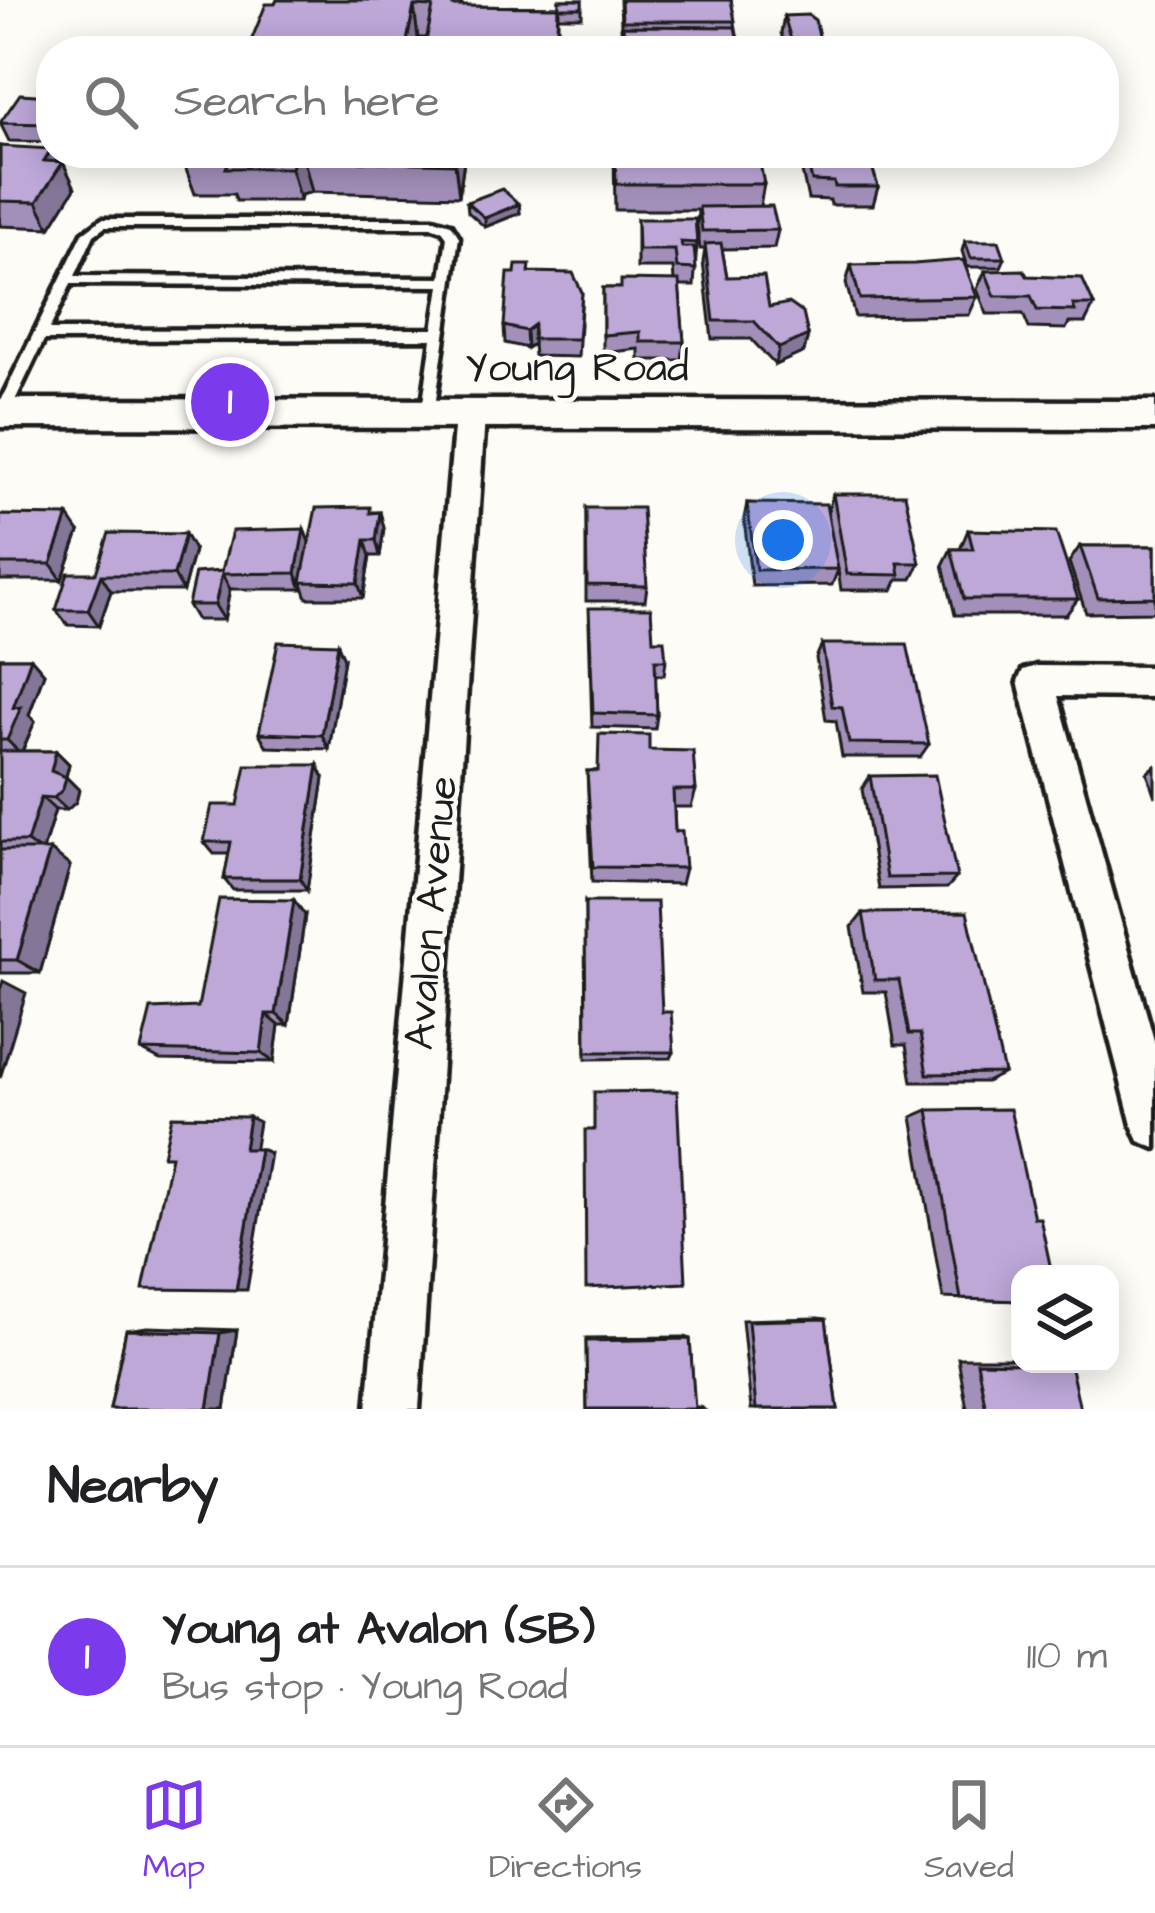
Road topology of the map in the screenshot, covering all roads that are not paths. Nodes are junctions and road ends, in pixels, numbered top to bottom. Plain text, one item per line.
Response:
1 (66, 280) junction
2 (447, 282) junction
3 (440, 334) junction
4 (40, 335) junction
5 (1, 412) edge
6 (1155, 415) edge
7 (428, 417) junction
8 (470, 417) junction
9 (1155, 682) edge
10 (1155, 1125) edge
11 (392, 1409) edge

1 - 2 lane
1 - 2 lane
1 - 4 lane
2 - 3 lane
3 - 4 lane
3 - 7 lane
4 - 5 lane
5 - 7 street, Young Road
6 - 8 street, Young Road
7 - 8 street, Young Road
8 - 11 street, Avalon Avenue
9 - 10 street

